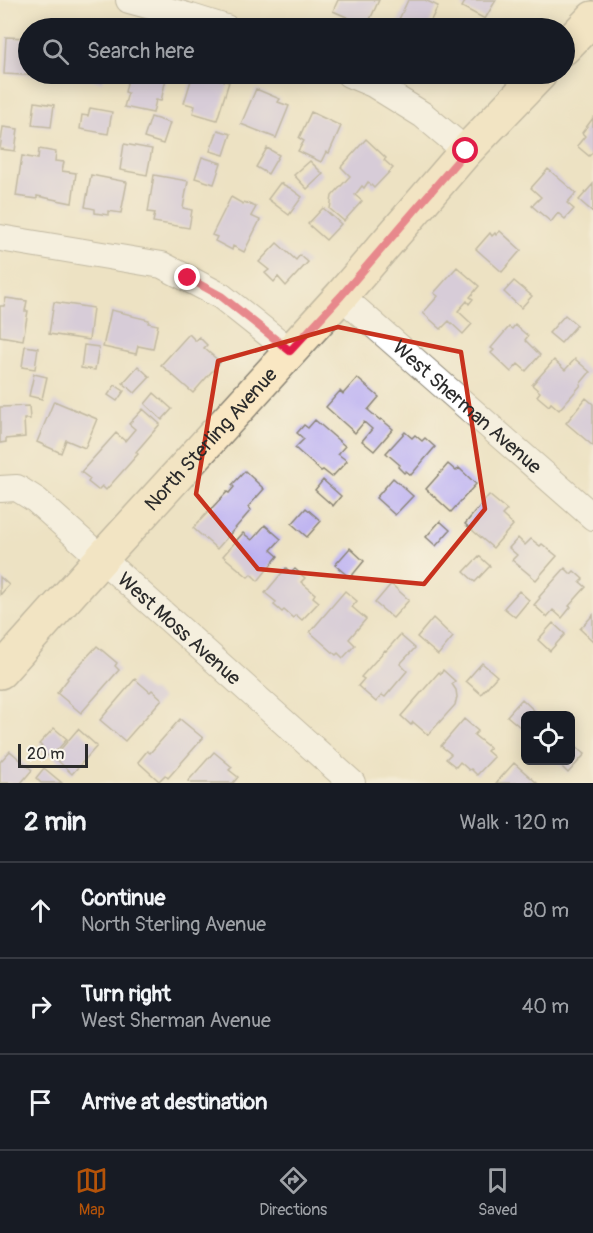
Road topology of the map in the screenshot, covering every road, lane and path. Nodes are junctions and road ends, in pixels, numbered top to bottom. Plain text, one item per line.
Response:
1 (129, 0) edge
2 (195, 18) edge
3 (592, 22) edge
4 (575, 38) edge
5 (373, 84) edge
6 (530, 84) edge
7 (466, 151) junction
8 (0, 238) edge
9 (341, 296) junction
10 (290, 351) junction
11 (0, 489) edge
12 (593, 518) edge
13 (101, 559) junction
14 (0, 672) edge
15 (352, 783) edge

1 - 2 street
3 - 4 street
5 - 7 street
6 - 7 street, North Sterling Avenue
7 - 9 street, North Sterling Avenue
8 - 10 street
9 - 10 street, North Sterling Avenue
9 - 12 street, West Sherman Avenue
10 - 13 street, North Sterling Avenue
11 - 13 street, West Moss Avenue
13 - 14 street, North Sterling Avenue
13 - 15 street, West Moss Avenue

